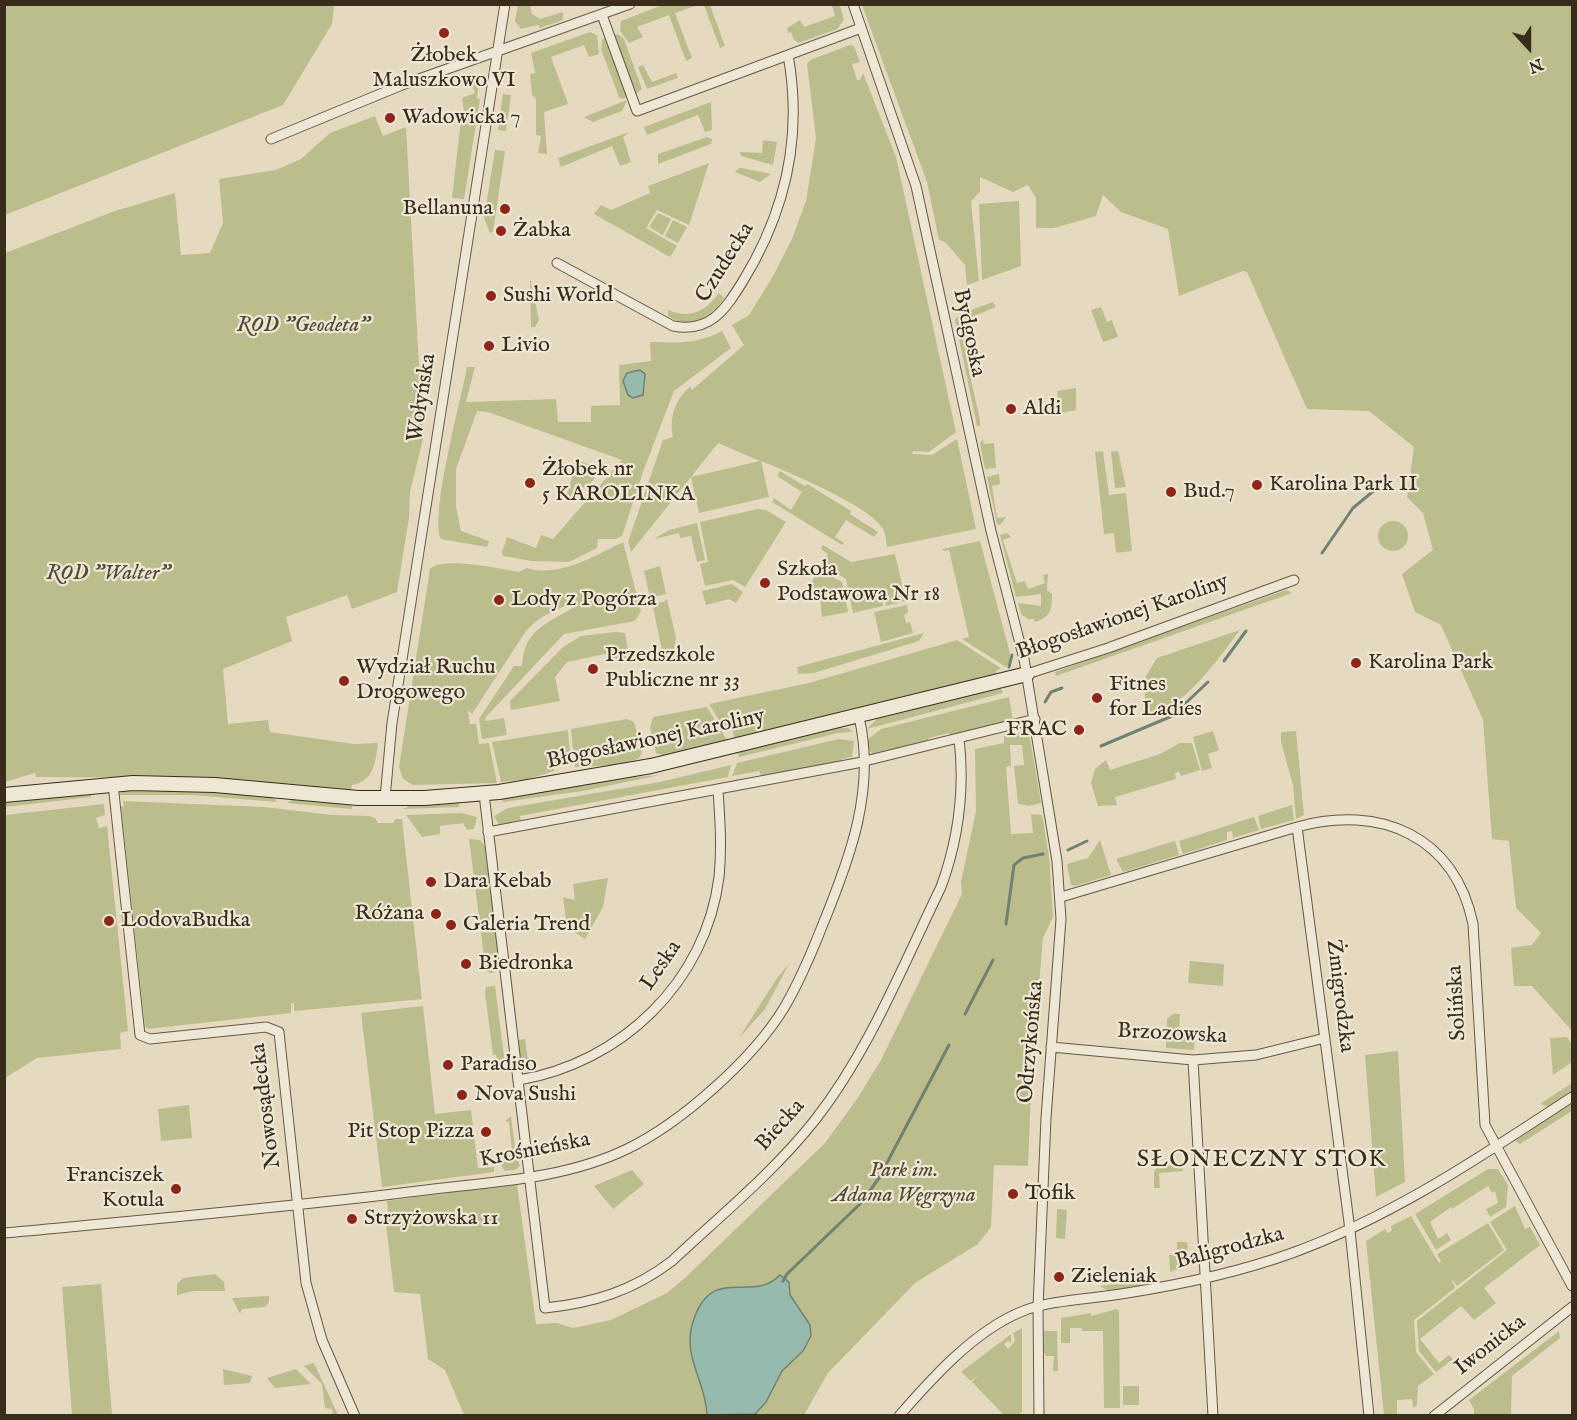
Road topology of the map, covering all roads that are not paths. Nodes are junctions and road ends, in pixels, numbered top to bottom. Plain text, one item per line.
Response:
1 (505, 4) edge
2 (630, 4) edge
3 (853, 4) edge
4 (602, 15) junction
5 (861, 28) junction
6 (497, 53) junction
7 (788, 55) junction
8 (271, 139) dead end
9 (557, 263) dead end
10 (1294, 580) dead end
11 (1027, 674) junction
12 (859, 717) junction
13 (1035, 719) junction
14 (959, 738) junction
15 (863, 762) junction
16 (113, 784) junction
17 (718, 790) junction
18 (484, 794) junction
19 (4, 795) edge
20 (386, 798) junction
21 (1298, 827) junction
22 (488, 832) junction
23 (1061, 897) junction
24 (1325, 1038) junction
25 (1051, 1047) junction
26 (1192, 1060) junction
27 (519, 1080) junction
28 (1572, 1096) edge
29 (1495, 1147) junction
30 (530, 1176) junction
31 (298, 1204) junction
32 (1350, 1230) junction
33 (4, 1233) edge
34 (1205, 1279) junction
35 (1572, 1286) edge
36 (1038, 1307) junction
37 (1572, 1307) edge
38 (355, 1416) edge
39 (899, 1416) edge
40 (1039, 1416) edge
41 (1213, 1416) edge
42 (1369, 1416) edge
43 (1434, 1416) edge

1 - 6 street, Wołyńska
2 - 4 street
3 - 5 street, Bydgoska
4 - 6 street
4 - 7 street
5 - 7 street
5 - 11 street, Bydgoska
6 - 8 street
6 - 20 street, Wołyńska
7 - 9 street, Czudecka
10 - 11 street, Błogosławionej Karoliny
11 - 12 street, Błogosławionej Karoliny
11 - 13 street, Odrzykońska
12 - 15 street, Krośnieńska
12 - 18 street, Błogosławionej Karoliny
13 - 14 street
13 - 23 street, Odrzykońska
14 - 15 street
14 - 30 street, Biecka
15 - 17 street
15 - 30 street, Krośnieńska
16 - 19 street, Błogosławionej Karoliny
16 - 20 street, Błogosławionej Karoliny
16 - 31 street, Nowosądecka
17 - 22 street
17 - 27 street, Leska
18 - 20 street, Błogosławionej Karoliny
18 - 22 street
21 - 23 street
21 - 24 street, Żmigrodzka
21 - 29 street, Solińska
22 - 27 street
23 - 25 street, Odrzykońska
24 - 26 street, Brzozowska
24 - 32 street, Żmigrodzka
25 - 26 street, Brzozowska
25 - 36 street, Odrzykońska
26 - 34 street
27 - 30 street
28 - 29 street, Baligrodzka
29 - 32 street, Baligrodzka
29 - 35 street, Solińska
30 - 31 street, Krośnieńska
31 - 33 street, Krośnieńska
31 - 38 street, Nowosądecka
32 - 34 street, Baligrodzka
32 - 42 street, Żmigrodzka
34 - 36 street, Baligrodzka
34 - 41 street
36 - 39 street, Baligrodzka
36 - 40 street, Odrzykońska
37 - 43 street, Iwonicka

